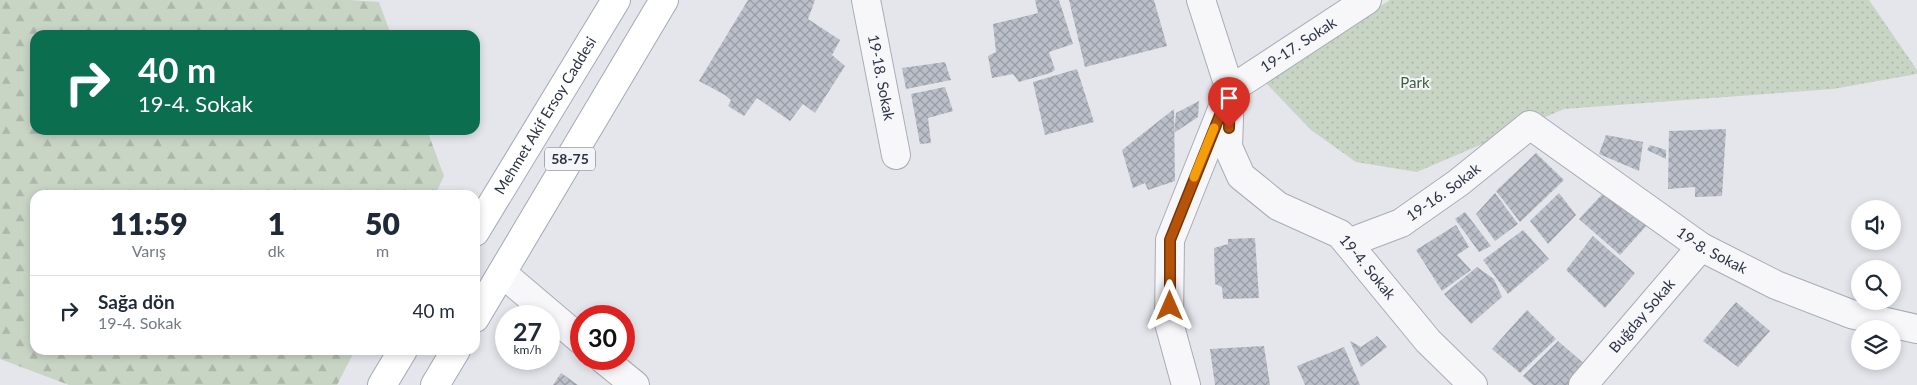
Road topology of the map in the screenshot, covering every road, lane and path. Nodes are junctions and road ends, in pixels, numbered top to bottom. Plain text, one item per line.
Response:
1 (664, 0) edge
2 (866, 0) edge
3 (1201, 0) edge
4 (1367, 0) edge
5 (610, 1) edge
6 (1230, 90) junction
7 (1530, 125) joint
8 (896, 156) dead end
9 (480, 223) edge
10 (1348, 243) junction
11 (1701, 247) junction
12 (502, 273) junction
13 (480, 310) edge
14 (1917, 329) edge
15 (570, 331) edge
16 (400, 355) edge
17 (453, 355) edge
18 (617, 370) edge
19 (382, 385) edge
20 (435, 385) edge
21 (635, 385) edge
22 (1186, 385) edge
23 (1473, 385) edge
24 (1583, 385) edge

1 - 12 main road, 58-75
2 - 8 street, 19-18. Sokak
3 - 6 street, 19-4. Sokak
4 - 6 street, 19-17. Sokak
5 - 9 main road, Mehmet Akif Ersoy Caddesi
6 - 10 street, 19-4. Sokak
6 - 22 street
7 - 10 street, 19-16. Sokak
7 - 11 street, 19-8. Sokak
10 - 23 street, 19-4. Sokak
11 - 14 street, 19-8. Sokak
11 - 24 street, Buğday Sokak
12 - 13 main road, 58-75
12 - 15 street
16 - 19 main road
17 - 20 main road
18 - 21 street

